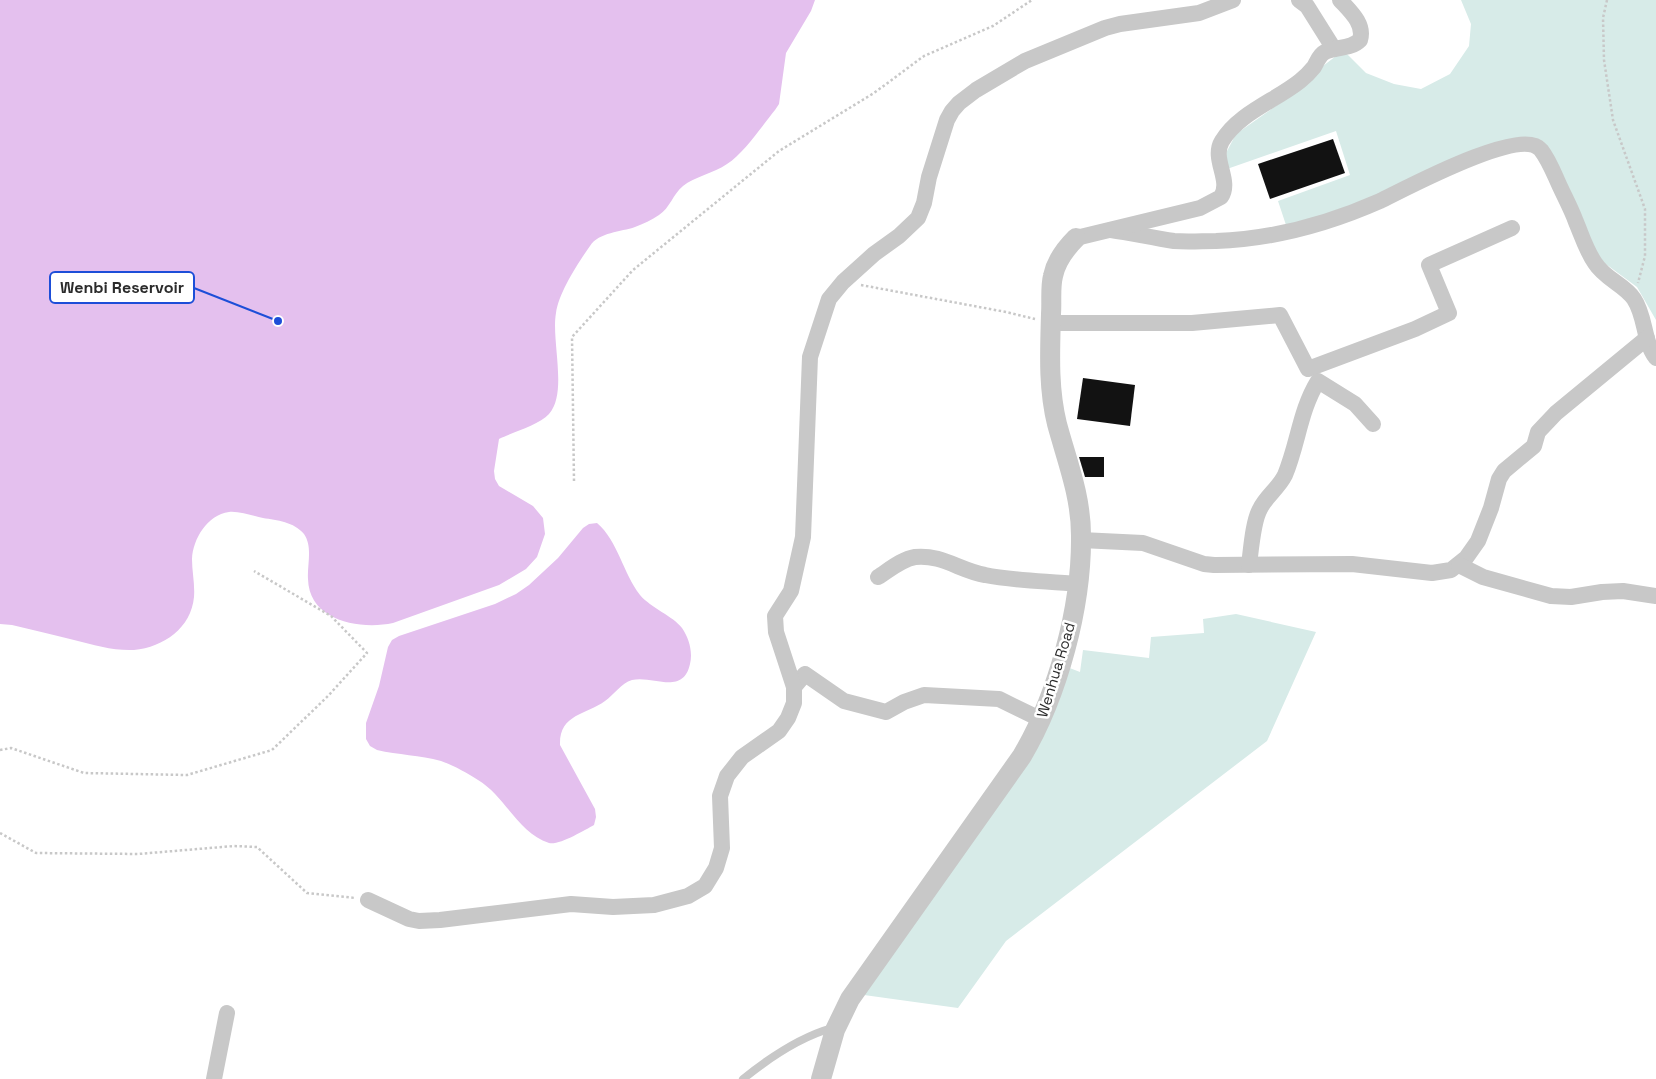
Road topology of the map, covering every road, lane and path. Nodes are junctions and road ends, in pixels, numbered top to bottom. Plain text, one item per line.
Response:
1 (1032, 0) edge
2 (1233, 0) edge
3 (1299, 0) edge
4 (1340, 0) edge
5 (1607, 0) edge
6 (1334, 49) junction
7 (1512, 228) dead end
8 (1111, 230) junction
9 (1076, 238) joint
10 (843, 282) junction
11 (1634, 299) junction
12 (1051, 323) junction
13 (1647, 338) junction
14 (1656, 358) edge
15 (1373, 424) dead end
16 (574, 481) dead end
17 (1081, 540) junction
18 (1249, 565) junction
19 (1459, 565) junction
20 (254, 571) dead end
21 (878, 577) dead end
22 (1077, 584) junction
23 (1656, 596) edge
24 (794, 687) junction
25 (1042, 720) junction
26 (0, 750) edge
27 (0, 833) edge
28 (368, 900) joint
29 (227, 1013) dead end
30 (837, 1027) junction
31 (214, 1079) edge
32 (743, 1079) edge
33 (821, 1079) edge

1 - 16 path
2 - 10 street
3 - 6 street
4 - 6 street
5 - 11 path
6 - 8 street
7 - 12 street
8 - 9 street
8 - 11 street
9 - 12 street, Wenhua Road
10 - 12 path
10 - 24 street
11 - 13 street
12 - 17 street, Wenhua Road
13 - 14 street
13 - 19 street
15 - 18 street
17 - 18 street
17 - 22 street, Wenhua Road
18 - 19 street
19 - 23 street
20 - 26 path
21 - 22 street
22 - 25 street, Wenhua Road
24 - 25 street
24 - 28 street
25 - 30 street, Wenhua Road
27 - 28 path
29 - 31 street
30 - 32 lane
30 - 33 street, Wenhua Road

